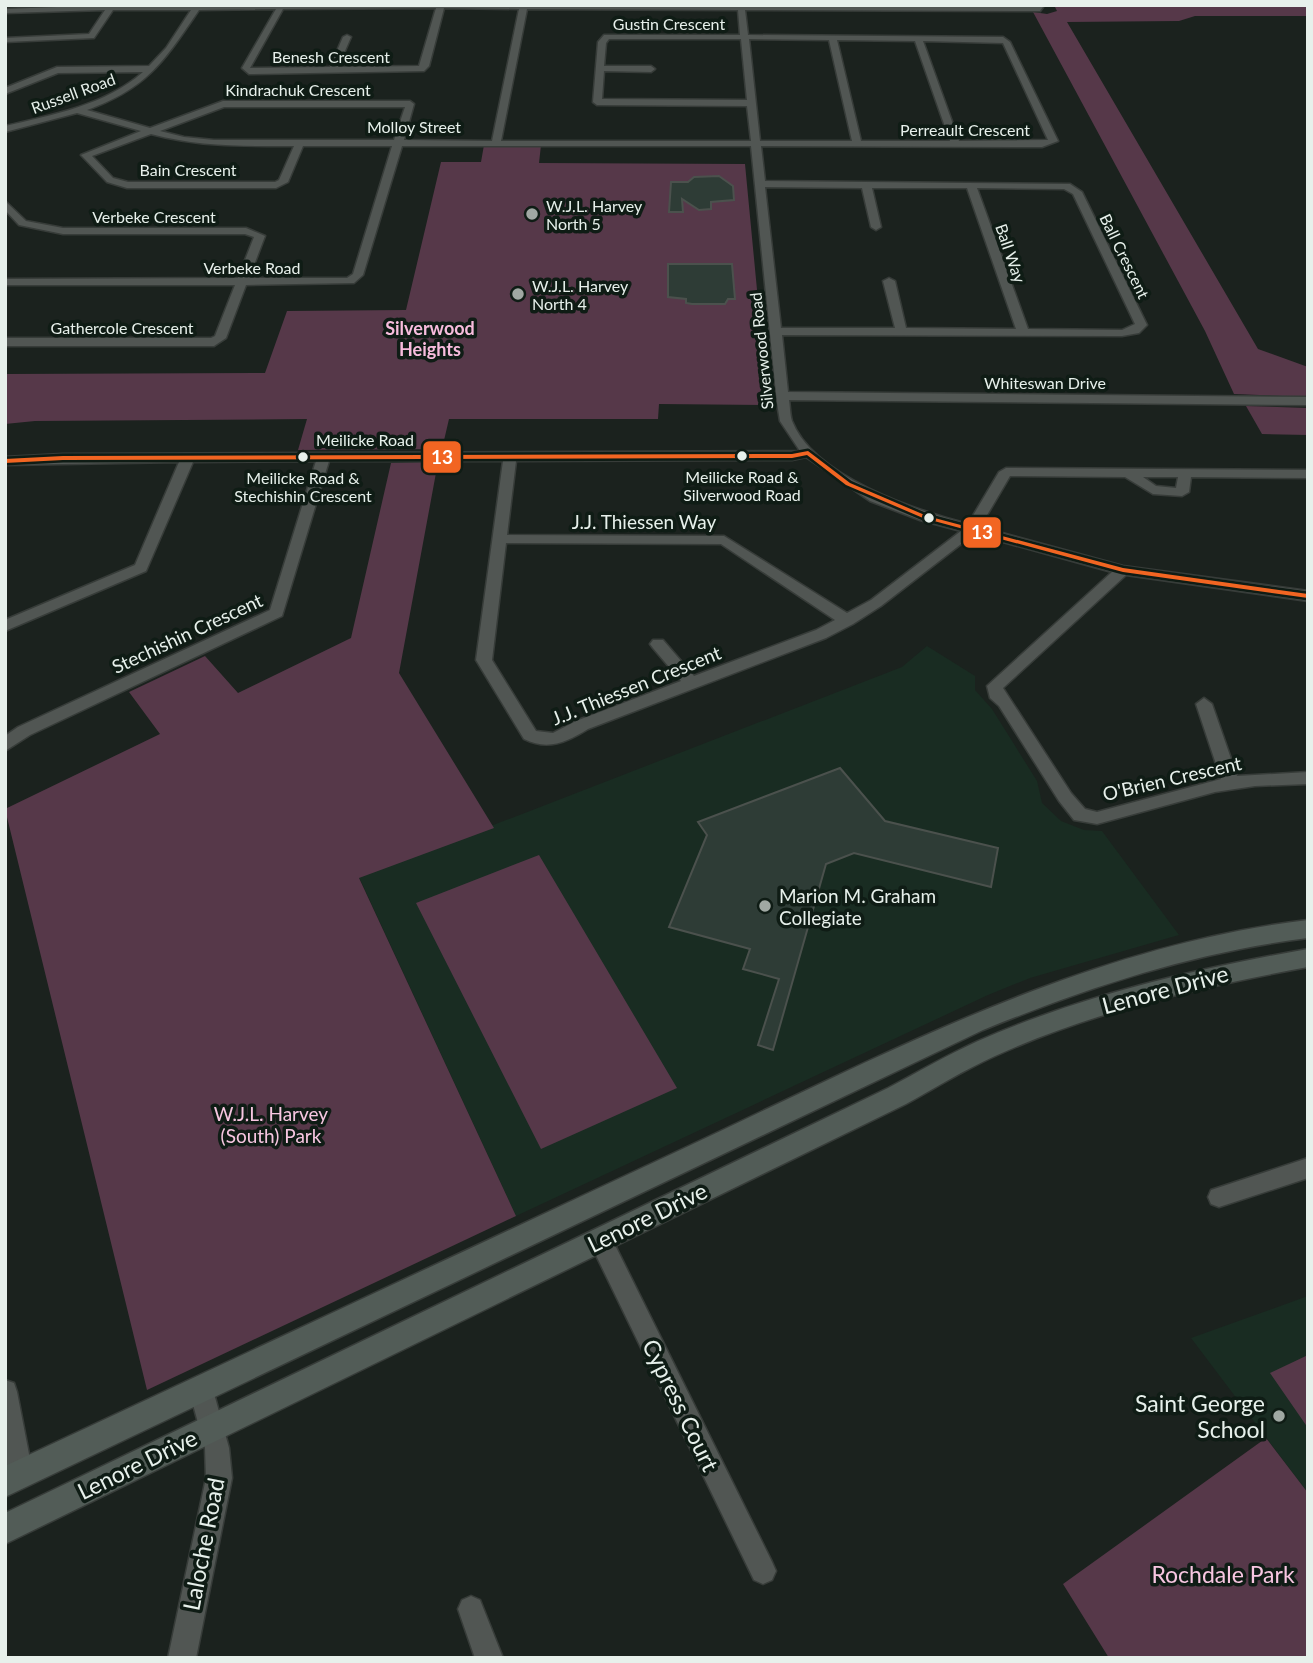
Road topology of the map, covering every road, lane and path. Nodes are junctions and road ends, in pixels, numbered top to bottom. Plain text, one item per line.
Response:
1 (111, 6) edge
2 (197, 6) edge
3 (281, 6) edge
4 (441, 6) edge
5 (523, 6) edge
6 (569, 6) edge
7 (741, 6) edge
8 (824, 6) edge
9 (902, 6) edge
10 (1040, 9) dead end
11 (5, 11) edge
12 (347, 37) dead end
13 (744, 37) junction
14 (832, 37) junction
15 (918, 37) junction
16 (5, 40) edge
17 (600, 68) junction
18 (152, 69) junction
19 (652, 69) dead end
20 (333, 70) junction
21 (5, 91) edge
22 (751, 103) junction
23 (77, 110) junction
24 (5, 130) edge
25 (149, 131) junction
26 (300, 142) junction
27 (398, 142) junction
28 (496, 142) junction
29 (755, 142) junction
30 (857, 143) junction
31 (955, 143) junction
32 (761, 184) junction
33 (866, 185) junction
34 (971, 185) junction
35 (5, 204) edge
36 (876, 227) dead end
37 (889, 281) dead end
38 (10, 283) edge
39 (241, 283) junction
40 (5, 293) edge
41 (775, 331) junction
42 (901, 331) junction
43 (1023, 332) junction
44 (5, 342) edge
45 (782, 396) junction
46 (1308, 401) edge
47 (808, 453) junction
48 (324, 456) junction
49 (510, 456) junction
50 (188, 457) junction
51 (5, 461) edge
52 (1308, 474) edge
53 (972, 529) junction
54 (499, 539) junction
55 (1123, 570) junction
56 (1308, 596) edge
57 (848, 621) junction
58 (5, 626) edge
59 (658, 644) dead end
60 (690, 682) junction
61 (1204, 704) dead end
62 (5, 745) edge
63 (1308, 778) edge
64 (1231, 783) junction
65 (1308, 929) edge
66 (1308, 958) edge
67 (1308, 1168) edge
68 (1219, 1197) dead end
69 (600, 1239) junction
70 (201, 1390) junction
71 (5, 1392) edge
72 (212, 1426) junction
73 (13, 1478) edge
74 (5, 1529) edge
75 (763, 1571) dead end
76 (471, 1609) dead end
77 (182, 1658) edge
78 (489, 1658) edge

1 - 2 street
1 - 11 street
1 - 16 street
2 - 3 street
2 - 18 street, Russell Road
3 - 4 street
3 - 20 street, Benesh Crescent
4 - 5 street
4 - 20 street, Benesh Crescent
5 - 6 street
5 - 28 street
6 - 7 street
7 - 8 street
7 - 13 street, Silverwood Road
8 - 9 street
9 - 10 street
12 - 20 street
13 - 14 street, Perreault Crescent
13 - 17 street, Gustin Crescent
13 - 22 street, Silverwood Road
14 - 15 street, Perreault Crescent
14 - 30 street
15 - 31 street
15 - 31 street, Perreault Crescent
17 - 19 street
17 - 22 street, Gustin Crescent
18 - 21 street
18 - 23 street, Russell Road
22 - 29 street, Silverwood Road
23 - 24 street, Russell Road
23 - 25 street, Molloy Street
25 - 26 street, Molloy Street
25 - 26 street, Bain Crescent
25 - 27 street, Kindrachuk Crescent
26 - 27 street, Molloy Street
27 - 28 street, Molloy Street
27 - 39 street, Verbeke Road
28 - 29 street, Molloy Street
29 - 30 street, Perreault Crescent
29 - 32 street, Silverwood Road
30 - 31 street, Perreault Crescent
32 - 33 street, Ball Crescent
32 - 41 street, Silverwood Road
33 - 34 street, Ball Crescent
33 - 36 street
34 - 43 street, Ball Way
34 - 43 street, Ball Crescent
35 - 39 street, Verbeke Crescent
37 - 42 street
38 - 39 street, Verbeke Road
38 - 40 street
39 - 44 street, Gathercole Crescent
41 - 42 street, Ball Crescent
41 - 45 street, Silverwood Road
42 - 43 street, Ball Crescent
45 - 46 street, Whiteswan Drive
45 - 47 street, Silverwood Road
47 - 49 street, Meilicke Road
47 - 53 street, Silverwood Road
48 - 49 street, Meilicke Road
48 - 50 street, Meilicke Road
48 - 62 street, Stechishin Crescent
49 - 54 street, J.J. Thiessen Crescent
50 - 51 street, Meilicke Road
50 - 58 street
52 - 53 street
53 - 55 street, Silverwood Road
53 - 57 street, J.J. Thiessen Crescent
54 - 57 street, J.J. Thiessen Way
54 - 60 street, J.J. Thiessen Crescent
55 - 56 street, Silverwood Road
55 - 64 street, O'Brien Crescent
57 - 60 street, J.J. Thiessen Crescent
59 - 60 street
61 - 64 street
63 - 64 street, O'Brien Crescent
65 - 70 main road, Lenore Drive
66 - 69 main road, Lenore Drive
67 - 68 street
69 - 72 main road, Lenore Drive
69 - 75 street, Cypress Court
70 - 72 street, Laloche Road
70 - 73 main road, Lenore Drive
71 - 73 street
72 - 74 main road, Lenore Drive
72 - 77 street, Laloche Road
76 - 78 street

